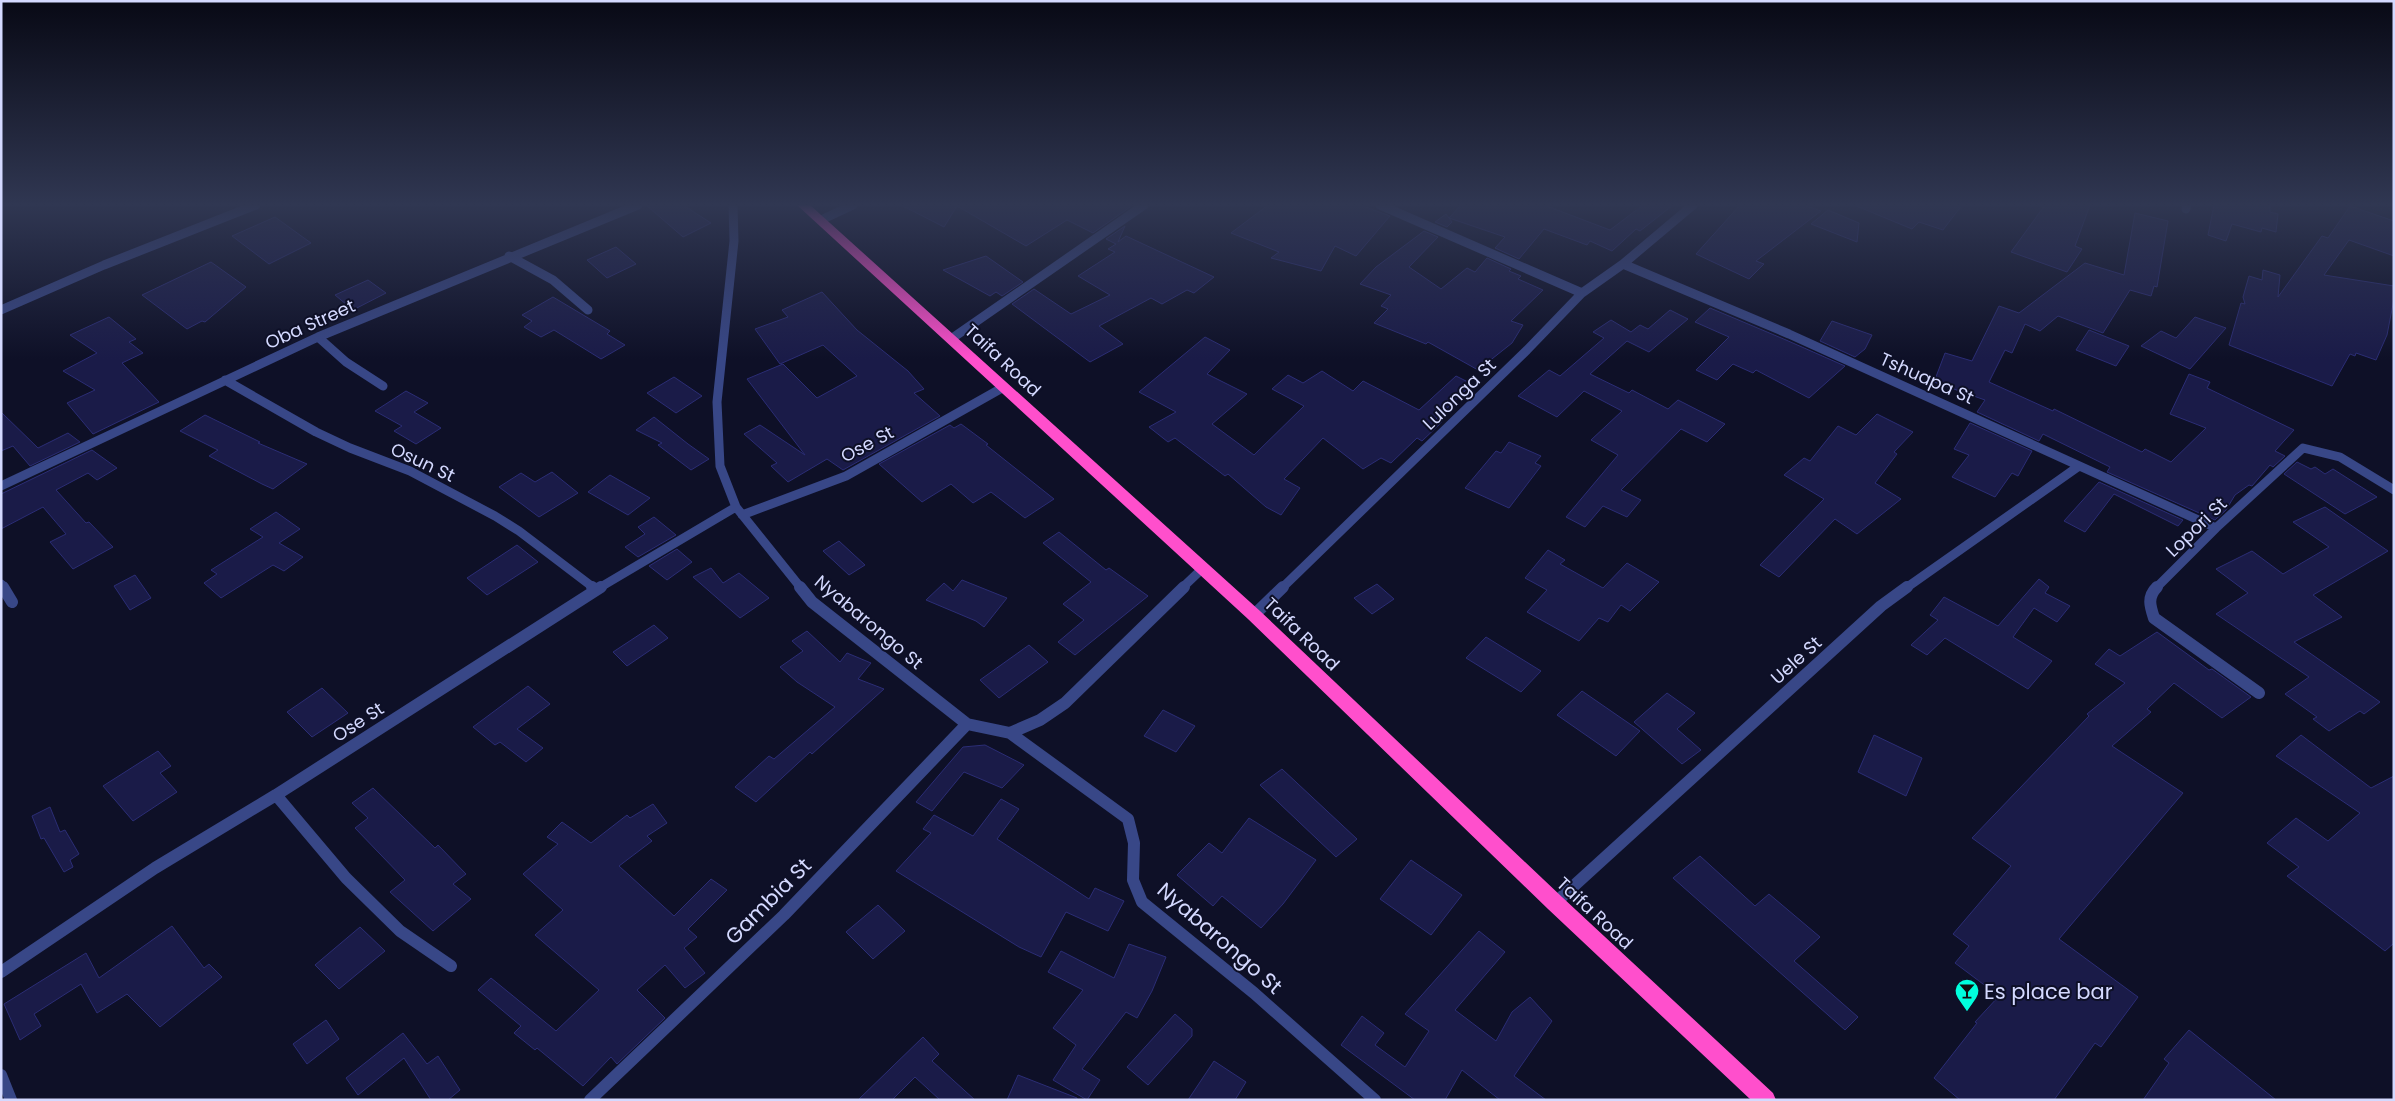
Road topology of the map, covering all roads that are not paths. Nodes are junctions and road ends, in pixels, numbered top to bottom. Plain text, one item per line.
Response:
1 (126, 256) edge
2 (509, 256) joint
3 (732, 256) edge
4 (859, 256) edge
5 (1070, 256) edge
6 (1497, 256) edge
7 (1631, 256) edge
8 (1622, 264) junction
9 (1582, 294) junction
10 (1, 310) edge
11 (588, 310) dead end
12 (318, 337) junction
13 (951, 339) junction
14 (225, 380) junction
15 (384, 386) dead end
16 (1002, 388) junction
17 (2079, 466) junction
18 (1, 486) edge
19 (2394, 490) edge
20 (739, 511) junction
21 (2216, 528) junction
22 (1203, 568) junction
23 (1, 584) edge
24 (596, 590) junction
25 (12, 602) dead end
26 (1254, 615) junction
27 (2259, 693) dead end
28 (966, 724) junction
29 (1010, 733) junction
30 (276, 795) junction
31 (1555, 903) junction
32 (451, 966) dead end
33 (1, 972) edge
34 (1, 1075) edge
35 (11, 1100) edge
36 (590, 1100) edge
37 (1375, 1100) edge
38 (1766, 1100) edge

1 - 10 street
2 - 11 street
2 - 12 street, Oba Street
3 - 20 street, Nyabarongo St
4 - 13 highway, Taifa Road
5 - 13 street
6 - 9 street
7 - 8 street, Lulonga St
8 - 9 street, Lulonga St
8 - 17 street, Tshuapa St
9 - 26 street, Lulonga St
12 - 14 street, Oba Street
12 - 15 street
13 - 16 highway, Taifa Road
14 - 18 street, Oba Street
14 - 24 street, Osun St
16 - 20 street, Ose St
16 - 22 highway, Taifa Road
17 - 21 street, Tshuapa St
17 - 31 street, Uele St
19 - 21 street, Lopori St
20 - 24 street, Ose St
20 - 28 street, Nyabarongo St
21 - 27 street, Lopori St
22 - 26 highway, Taifa Road
22 - 29 street
23 - 25 street
24 - 30 street, Ose St
26 - 31 highway, Taifa Road
28 - 29 street, Nyabarongo St
28 - 36 street, Gambia St
29 - 37 street, Nyabarongo St
30 - 32 street
30 - 33 street, Ose St
31 - 38 highway, Taifa Road
34 - 35 street

